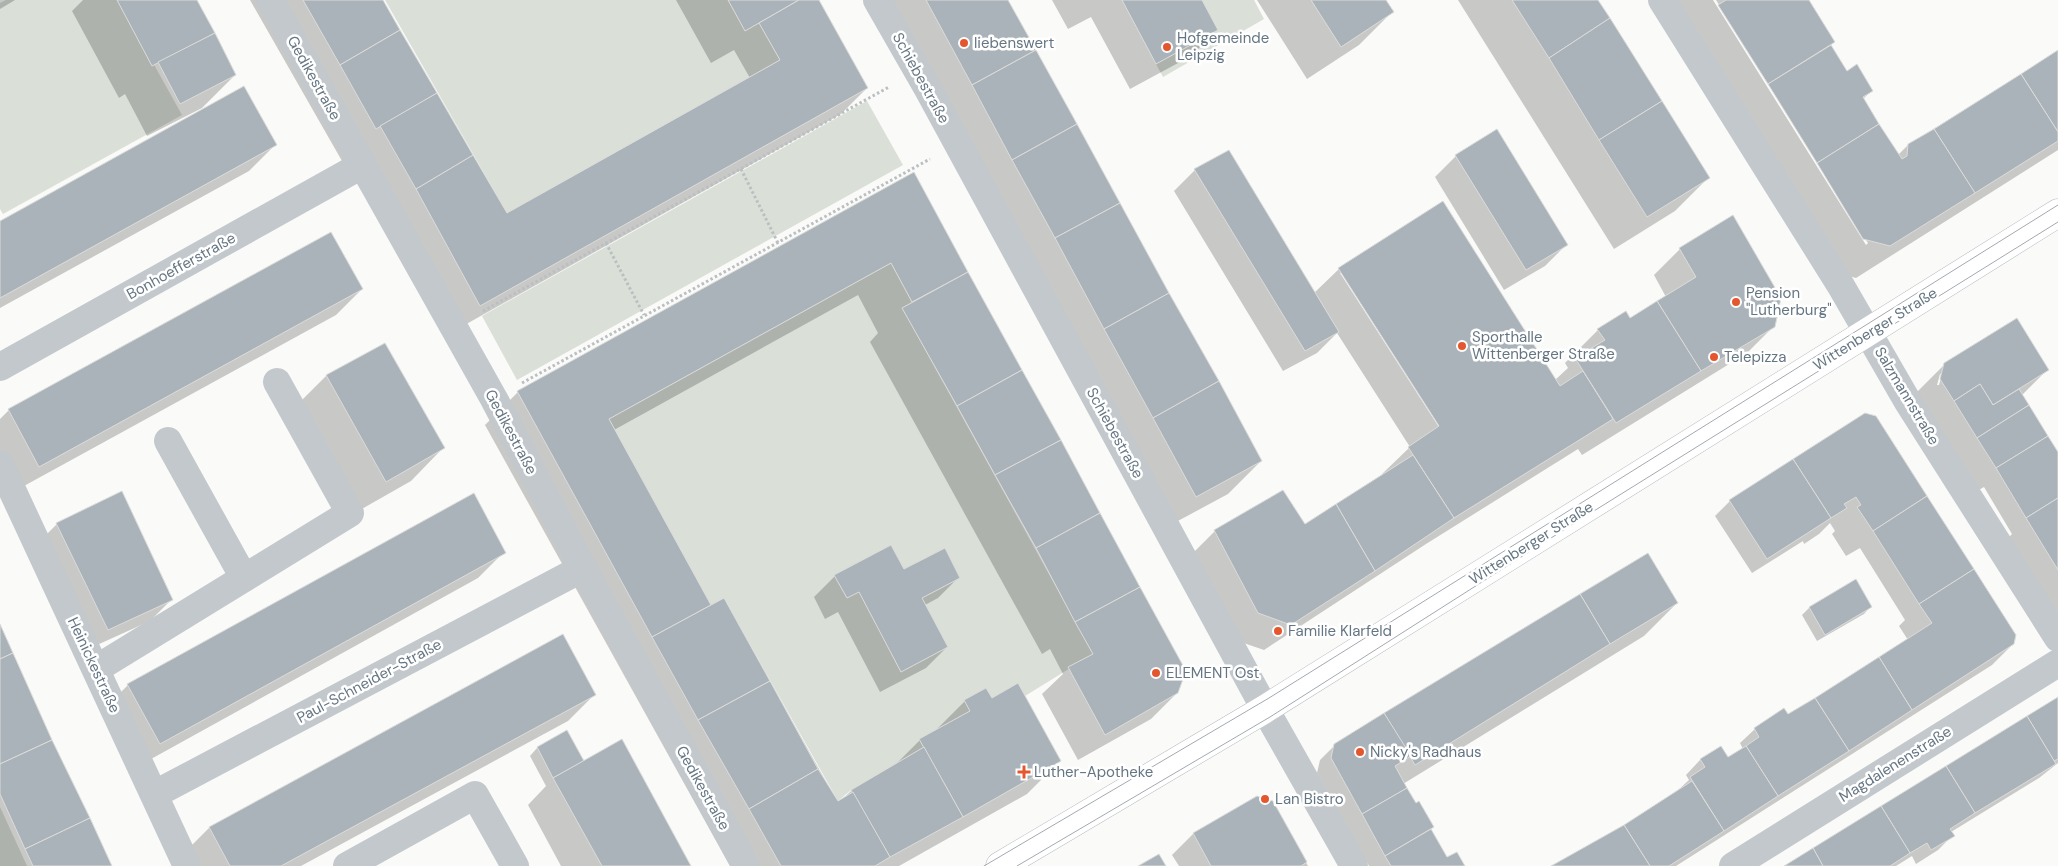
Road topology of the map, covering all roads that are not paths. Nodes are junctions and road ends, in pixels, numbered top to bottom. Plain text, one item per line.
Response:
1 (270, 0) edge
2 (877, 0) edge
3 (1662, 0) edge
4 (362, 164) junction
5 (2058, 213) edge
6 (1869, 333) junction
7 (0, 367) edge
8 (277, 382) dead end
9 (168, 441) dead end
10 (0, 464) edge
11 (583, 568) junction
12 (244, 578) junction
13 (2058, 638) edge
14 (2058, 663) edge
15 (96, 669) junction
16 (1265, 708) junction
17 (155, 794) junction
18 (364, 862) edge
19 (1738, 865) edge
20 (188, 866) edge
21 (515, 866) edge
22 (746, 866) edge
23 (1000, 866) edge
24 (1354, 866) edge

1 - 4 street, Gedikestraße
2 - 16 street, Schiebestraße
3 - 6 street, Salzmannstraße
4 - 7 street, Bonhoefferstraße
4 - 11 street, Gedikestraße
5 - 6 main road, Wittenberger Straße
6 - 13 street, Salzmannstraße
6 - 16 main road, Wittenberger Straße
8 - 12 street
9 - 12 street
10 - 15 street, Heinickestraße
11 - 17 street, Paul-Schneider-Straße
11 - 22 street, Gedikestraße
12 - 15 street
14 - 19 street, Magdalenenstraße
15 - 17 street, Heinickestraße
16 - 23 main road, Wittenberger Straße
16 - 24 street, Schiebestraße
17 - 20 street, Heinickestraße
18 - 21 street

